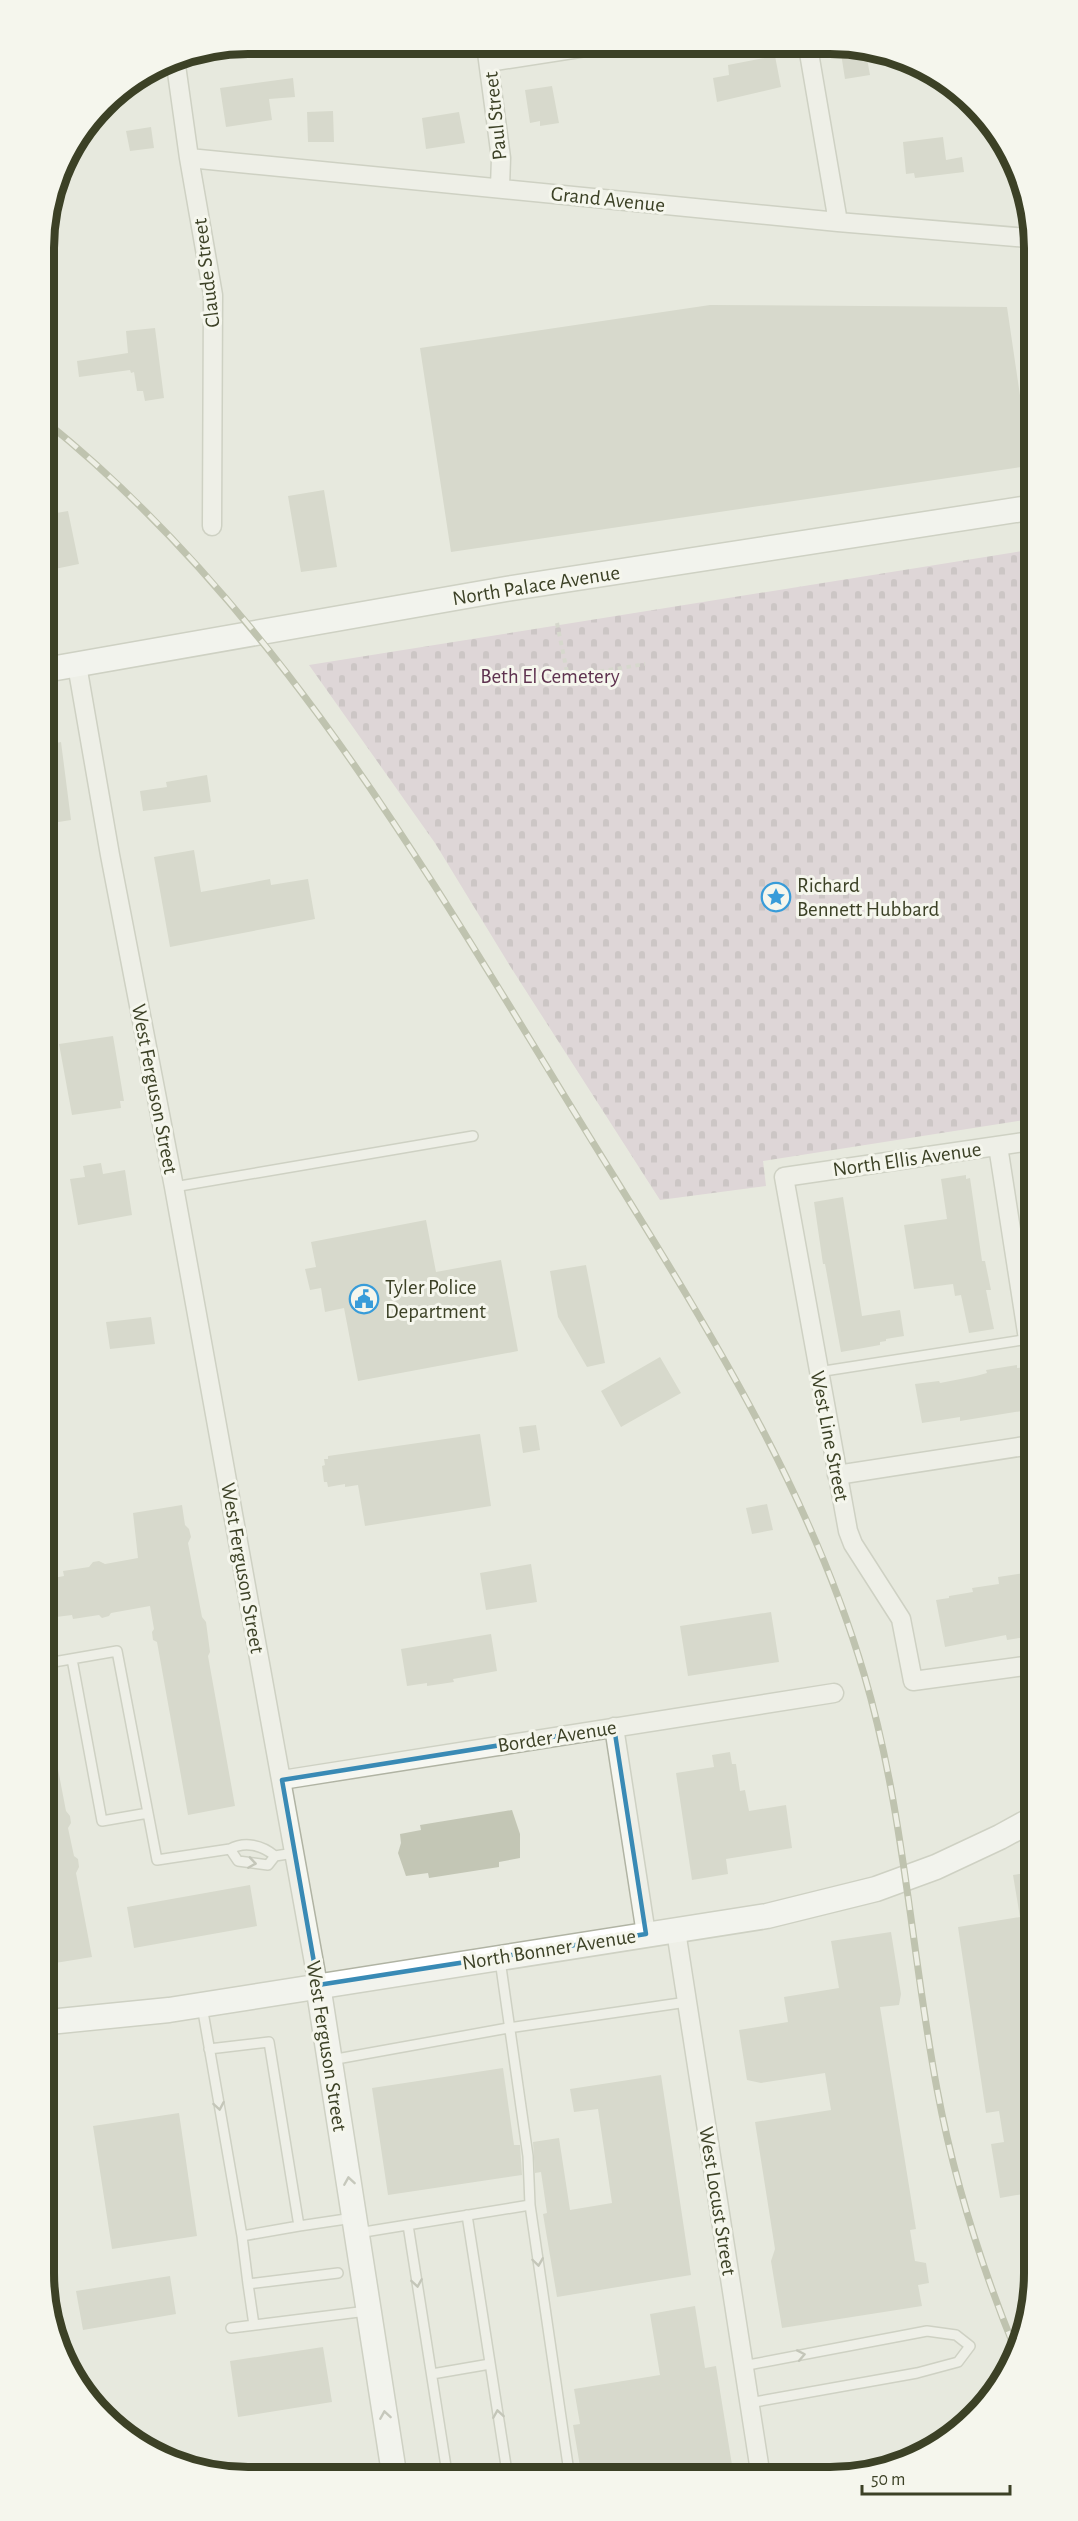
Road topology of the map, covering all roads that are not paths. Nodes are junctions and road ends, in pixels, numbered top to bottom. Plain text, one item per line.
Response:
1 (488, 54) edge
2 (809, 54) edge
3 (176, 68) edge
4 (189, 158) junction
5 (501, 187) junction
6 (838, 222) junction
7 (1023, 238) edge
8 (1024, 509) edge
9 (212, 526) dead end
10 (77, 665) junction
11 (54, 669) edge
12 (473, 1136) dead end
13 (1024, 1142) edge
14 (998, 1146) junction
15 (784, 1177) joint
16 (174, 1187) junction
17 (1024, 1308) edge
18 (1024, 1340) edge
19 (818, 1372) junction
20 (1024, 1446) edge
21 (837, 1475) junction
22 (72, 1659) junction
23 (54, 1662) edge
24 (1024, 1666) edge
25 (834, 1693) dead end
26 (614, 1726) junction
27 (282, 1780) junction
28 (148, 1813) junction
29 (1024, 1824) edge
30 (230, 1850) junction
31 (294, 1853) junction
32 (275, 1856) junction
33 (676, 1931) junction
34 (646, 1934) junction
35 (499, 1957) junction
36 (318, 1985) junction
37 (687, 2002) junction
38 (201, 2004) junction
39 (54, 2022) edge
40 (508, 2028) junction
41 (209, 2049) junction
42 (330, 2060) junction
43 (530, 2205) junction
44 (467, 2215) junction
45 (356, 2225) junction
46 (408, 2225) junction
47 (299, 2226) junction
48 (242, 2236) junction
49 (338, 2273) dead end
50 (248, 2284) junction
51 (369, 2311) junction
52 (254, 2325) junction
53 (231, 2328) dead end
54 (490, 2364) junction
55 (743, 2366) junction
56 (432, 2374) junction
57 (749, 2403) junction
58 (393, 2467) edge
59 (446, 2467) edge
60 (506, 2467) edge
61 (567, 2467) edge
62 (759, 2467) edge

1 - 5 street, Paul Street
2 - 6 street
3 - 4 street, Claude Street
4 - 5 street, Grand Avenue
4 - 9 street, Claude Street
5 - 6 street, Grand Avenue
6 - 7 street, Grand Avenue
8 - 10 main road, North Palace Avenue
10 - 11 main road, North Palace Avenue
10 - 16 street, West Ferguson Street
12 - 16 lane
13 - 14 street, North Ellis Avenue
14 - 15 street, North Ellis Avenue
14 - 17 street
15 - 19 street, West Line Street
16 - 27 street, West Ferguson Street
18 - 19 lane
19 - 21 street, West Line Street
20 - 21 street
21 - 24 street, West Line Street
22 - 23 lane
22 - 28 lane
22 - 28 lane
25 - 26 street, Border Avenue
26 - 27 street, Border Avenue
26 - 34 street
27 - 31 street, West Ferguson Street
28 - 30 lane
29 - 33 main road, North Bonner Avenue
30 - 32 lane
30 -> 32 lane
31 - 32 lane
31 - 36 street, West Ferguson Street
33 - 34 main road, North Bonner Avenue
33 - 37 street, West Locust Street
34 - 35 main road, North Bonner Avenue
35 - 36 main road, North Bonner Avenue
35 - 40 lane
36 - 38 main road, North Bonner Avenue
36 - 42 main road, West Ferguson Street
37 - 40 lane
37 - 55 street, West Locust Street
38 - 39 main road, North Bonner Avenue
38 - 41 lane
40 - 42 lane
40 - 43 lane
41 - 47 lane
41 -> 48 lane
45 -> 42 main road, West Ferguson Street
43 - 44 lane
43 -> 61 lane
44 - 46 lane
44 - 54 lane
45 - 46 lane
45 - 47 lane
45 - 51 main road, West Ferguson Street
46 -> 56 lane
47 - 48 lane
48 - 50 lane
49 - 50 lane
50 - 52 lane
51 - 52 lane
58 -> 51 main road, West Ferguson Street
52 - 53 lane
54 - 56 lane
60 -> 54 lane
55 - 57 street, West Locust Street
55 -> 57 lane
56 - 59 lane
57 - 62 street, West Locust Street

